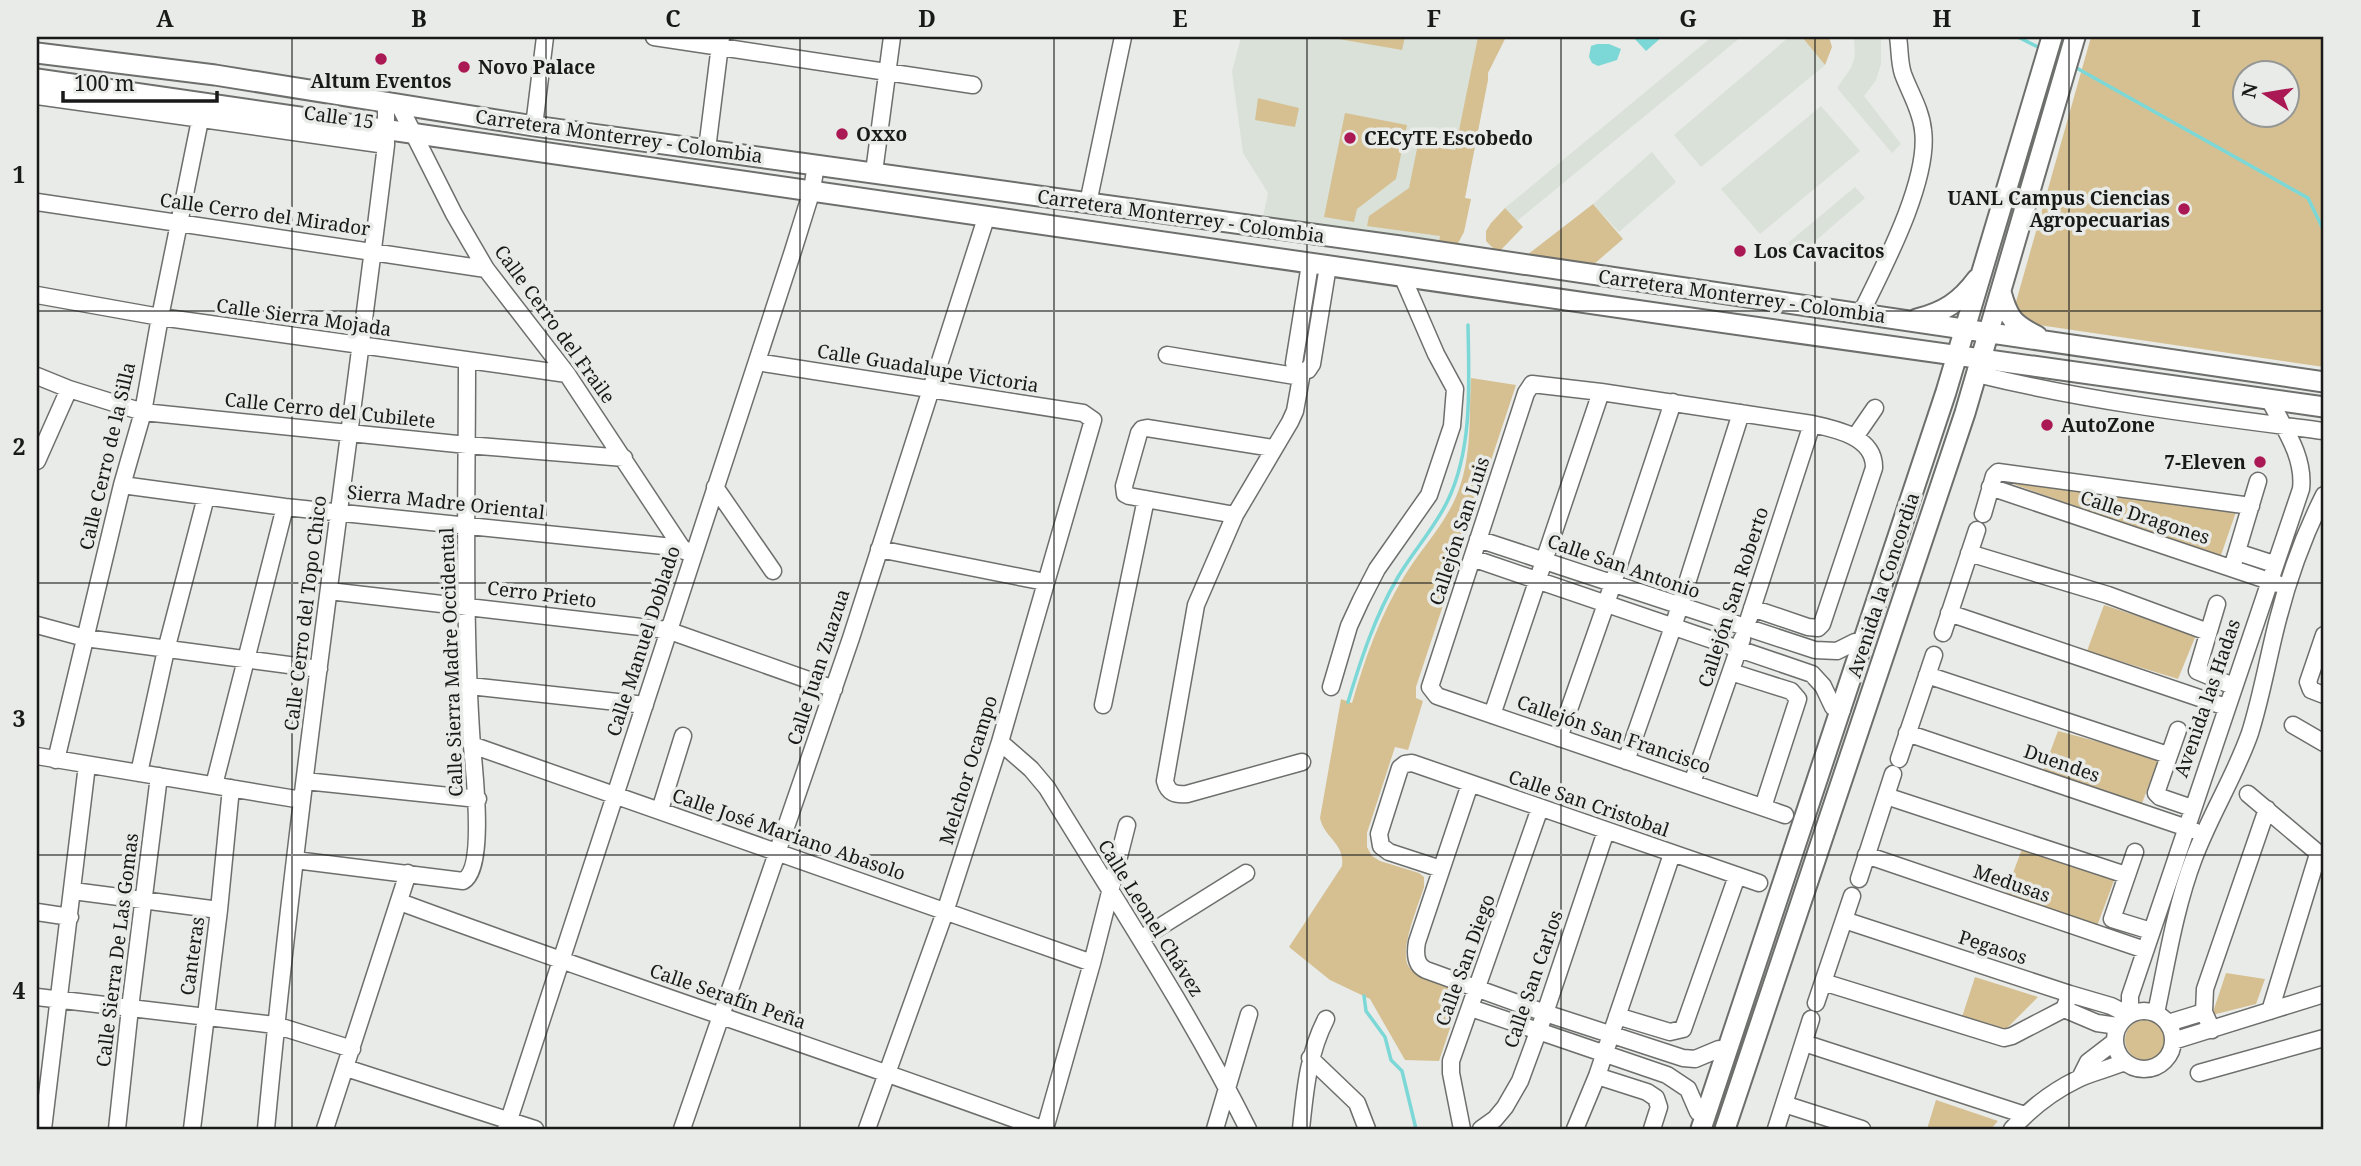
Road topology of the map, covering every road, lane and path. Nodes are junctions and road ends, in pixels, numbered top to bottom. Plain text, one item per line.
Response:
1 (545, 37) edge
2 (654, 37) edge
3 (892, 37) edge
4 (1123, 37) edge
5 (1898, 37) edge
6 (2052, 37) edge
7 (720, 41) edge
8 (2074, 41) edge
9 (37, 53) edge
10 (888, 72) junction
11 (37, 79) edge
12 (973, 85) dead end
13 (37, 96) edge
14 (392, 102) junction
15 (200, 120) junction
16 (534, 126) junction
17 (413, 133) junction
18 (387, 137) junction
19 (707, 149) junction
20 (816, 164) junction
21 (874, 172) junction
22 (813, 190) junction
23 (37, 202) edge
24 (1088, 203) junction
25 (987, 215) junction
26 (178, 222) junction
27 (373, 251) junction
28 (1319, 265) junction
29 (486, 269) junction
30 (1983, 270) junction
31 (1403, 278) junction
32 (2001, 291) junction
33 (37, 295) edge
34 (1861, 313) junction
35 (160, 317) junction
36 (1911, 320) junction
37 (1965, 330) junction
38 (1989, 334) junction
39 (1298, 338) junction
40 (1315, 341) junction
41 (2048, 342) junction
42 (360, 346) junction
43 (1167, 355) dead end
44 (1957, 355) junction
45 (467, 361) junction
46 (757, 362) junction
47 (1979, 366) junction
48 (567, 374) junction
49 (1301, 374) junction
50 (37, 376) edge
51 (2124, 379) junction
52 (2324, 382) edge
53 (69, 389) junction
54 (929, 390) junction
55 (1601, 392) junction
56 (2269, 399) junction
57 (2121, 401) junction
58 (1673, 402) junction
59 (2324, 407) edge
60 (1875, 408) dead end
61 (144, 412) junction
62 (1741, 413) junction
63 (1092, 419) joint
64 (1812, 424) junction
65 (2283, 426) junction
66 (2324, 431) edge
67 (349, 433) junction
68 (1855, 437) junction
69 (467, 445) junction
70 (1273, 449) junction
71 (624, 458) junction
72 (37, 461) edge
73 (2258, 481) dead end
74 (1917, 483) junction
75 (122, 485) junction
76 (715, 487) junction
77 (1990, 487) junction
78 (1940, 490) junction
79 (2324, 495) edge
80 (206, 497) junction
81 (1146, 499) junction
82 (285, 506) junction
83 (2251, 506) junction
84 (339, 512) junction
85 (1235, 515) junction
86 (2319, 516) edge
87 (468, 525) junction
88 (1478, 539) junction
89 (879, 549) junction
90 (2237, 552) junction
91 (1969, 553) junction
92 (686, 555) junction
93 (1472, 558) junction
94 (1544, 561) junction
95 (2274, 564) junction
96 (2232, 568) junction
97 (773, 571) dead end
98 (1538, 580) junction
99 (2269, 580) junction
100 (1045, 582) junction
101 (1613, 585) junction
102 (2287, 587) junction
103 (329, 591) junction
104 (1606, 604) junction
105 (2217, 604) dead end
106 (468, 606) junction
107 (1679, 607) junction
108 (1752, 608) junction
109 (1949, 613) junction
110 (37, 625) edge
111 (1673, 627) junction
112 (1745, 629) junction
113 (667, 630) junction
114 (1943, 632) dead end
115 (2208, 632) junction
116 (2324, 635) edge
117 (85, 638) junction
118 (1863, 643) junction
119 (1797, 645) junction
120 (1739, 649) junction
121 (166, 650) junction
122 (1837, 651) junction
123 (1885, 651) junction
124 (1934, 655) dead end
125 (246, 659) junction
126 (1789, 666) junction
127 (319, 669) junction
128 (1731, 672) junction
129 (1927, 675) junction
130 (470, 686) junction
131 (1823, 686) junction
132 (2233, 686) junction
133 (1331, 687) dead end
134 (834, 689) junction
135 (1431, 690) joint
136 (2318, 693) edge
137 (645, 705) junction
138 (1103, 705) dead end
139 (2226, 707) junction
140 (1842, 710) junction
141 (1492, 715) junction
142 (1863, 717) junction
143 (2293, 724) dead end
144 (2178, 730) dead end
145 (1907, 733) junction
146 (683, 736) dead end
147 (1559, 738) junction
148 (1000, 742) junction
149 (2324, 743) edge
150 (472, 745) junction
151 (2168, 755) junction
152 (37, 756) edge
153 (56, 760) junction
154 (1626, 761) junction
155 (1302, 762) dead end
156 (87, 765) junction
157 (139, 773) junction
158 (159, 776) junction
159 (305, 781) junction
160 (1692, 783) junction
161 (1470, 784) junction
162 (223, 786) junction
163 (614, 794) junction
164 (2248, 794) dead end
165 (1886, 796) junction
166 (478, 799) junction
167 (302, 800) junction
168 (1763, 807) junction
169 (1540, 808) junction
170 (2192, 808) junction
171 (2267, 809) junction
172 (660, 810) junction
173 (1785, 816) dead end
174 (1127, 825) dead end
175 (2186, 828) junction
176 (1606, 831) junction
177 (2204, 834) junction
178 (778, 852) junction
179 (2134, 852) dead end
180 (1672, 854) junction
181 (1866, 855) junction
182 (2321, 856) edge
183 (295, 860) junction
184 (1441, 869) junction
185 (408, 873) junction
186 (1246, 873) dead end
187 (2126, 875) junction
188 (1737, 876) junction
189 (1858, 878) dead end
190 (1759, 883) dead end
191 (72, 891) junction
192 (1111, 892) junction
193 (1852, 896) dead end
194 (145, 900) junction
195 (400, 902) junction
196 (219, 910) junction
197 (37, 912) edge
198 (944, 912) junction
199 (69, 917) junction
200 (1844, 920) junction
201 (2151, 932) junction
202 (1142, 938) junction
203 (2145, 950) junction
204 (560, 961) junction
205 (1092, 963) junction
206 (1823, 982) junction
207 (1478, 989) junction
208 (2324, 994) edge
209 (37, 997) edge
210 (60, 1000) junction
211 (2067, 1002) junction
212 (130, 1008) junction
213 (1471, 1008) junction
214 (2270, 1011) junction
215 (2204, 1012) junction
216 (1545, 1013) junction
217 (1249, 1014) dead end
218 (205, 1016) junction
219 (720, 1016) junction
220 (1618, 1016) junction
221 (2162, 1018) junction
222 (1326, 1019) dead end
223 (2122, 1024) junction
224 (275, 1025) junction
225 (2212, 1030) junction
226 (1538, 1032) junction
227 (1611, 1035) junction
228 (2324, 1038) edge
229 (2173, 1041) junction
230 (1634, 1043) junction
231 (1804, 1043) junction
232 (352, 1049) junction
233 (1659, 1051) junction
234 (1727, 1051) junction
235 (1604, 1055) junction
236 (1310, 1058) junction
237 (1749, 1058) junction
238 (1695, 1059) junction
239 (2124, 1062) junction
240 (1628, 1063) junction
241 (346, 1068) junction
242 (1653, 1071) junction
243 (888, 1073) junction
244 (2199, 1073) dead end
245 (1597, 1076) junction
246 (2080, 1078) junction
247 (1228, 1087) junction
248 (1688, 1089) junction
249 (1784, 1104) junction
250 (2025, 1115) junction
251 (1704, 1122) edge
252 (507, 1125) edge
253 (1727, 1126) edge
254 (43, 1129) edge
255 (117, 1129) edge
256 (192, 1129) edge
257 (266, 1129) edge
258 (325, 1129) edge
259 (535, 1129) edge
260 (682, 1129) edge
261 (867, 1129) edge
262 (1043, 1129) edge
263 (1215, 1129) edge
264 (1248, 1129) edge
265 (1301, 1129) edge
266 (1367, 1129) edge
267 (1462, 1129) edge
268 (1481, 1129) edge
269 (1575, 1129) edge
270 (1652, 1129) edge
271 (1776, 1129) edge
272 (1862, 1129) edge
273 (2012, 1129) edge

1 - 16 street
2 - 7 street
3 - 10 street
4 - 24 street
5 - 34 street
6 - 30 main road, Avenida la Concordia
7 - 10 street
7 - 19 street
8 - 32 main road, Avenida la Concordia
9 - 14 main road, Carretera Monterrey - Colombia
10 - 12 street
10 - 21 street
11 - 18 main road, Carretera Monterrey - Colombia
13 - 15 street, Calle 15
14 - 16 main road, Carretera Monterrey - Colombia
14 - 17 street, Calle Cerro del Fraile
14 - 18 street, Calle Cerro del Topo Chico
15 - 18 street, Calle 15
15 - 26 street, Calle Cerro de la Silla
16 - 19 main road, Carretera Monterrey - Colombia
17 - 18 main road, Carretera Monterrey - Colombia
17 - 22 main road, Carretera Monterrey - Colombia
17 - 29 street, Calle Cerro del Fraile
18 - 27 street, Calle Cerro del Topo Chico
19 - 20 main road, Carretera Monterrey - Colombia
20 - 21 main road, Carretera Monterrey - Colombia
20 - 22 street, Calle Manuel Doblado
21 - 24 main road, Carretera Monterrey - Colombia
22 - 25 main road, Carretera Monterrey - Colombia
22 - 46 street, Calle Manuel Doblado
23 - 26 street, Calle Cerro del Mirador
24 - 34 main road, Carretera Monterrey - Colombia
25 - 28 main road, Carretera Monterrey - Colombia
25 - 54 street, Calle Juan Zuazua
26 - 27 street, Calle Cerro del Mirador
26 - 35 street, Calle Cerro de la Silla
27 - 29 street, Calle Cerro del Mirador
27 - 42 street, Calle Cerro del Topo Chico
28 - 31 main road, Carretera Monterrey - Colombia
28 - 39 street
28 - 40 street
29 - 48 street, Calle Cerro del Fraile
30 - 36 main road
30 - 37 main road, Avenida la Concordia
31 - 44 main road, Carretera Monterrey - Colombia
31 - 133 street
32 - 38 main road, Avenida la Concordia
32 - 41 main road
33 - 35 street, Calle Sierra Mojada
34 - 36 main road, Carretera Monterrey - Colombia
35 - 42 street, Calle Sierra Mojada
35 - 61 street, Calle Cerro de la Silla
36 - 37 main road, Carretera Monterrey - Colombia
37 - 38 main road, Carretera Monterrey - Colombia
37 - 44 main road, Avenida la Concordia
38 - 41 main road, Carretera Monterrey - Colombia
38 - 47 main road, Avenida la Concordia
39 - 40 street
39 - 49 street
40 - 49 street
41 - 52 main road, Carretera Monterrey - Colombia
42 - 45 street, Calle Sierra Mojada
42 - 67 street, Calle Cerro del Topo Chico
43 - 49 street
44 - 47 main road, Carretera Monterrey - Colombia
44 - 74 main road, Avenida la Concordia
45 - 48 street, Calle Sierra Mojada
45 - 69 street, Calle Sierra Madre Occidental
46 - 54 street, Calle Guadalupe Victoria
46 - 76 street, Calle Manuel Doblado
47 - 51 main road, Carretera Monterrey - Colombia
47 - 57 street
47 - 78 main road, Avenida la Concordia
48 - 71 street, Calle Cerro del Fraile
49 - 70 street
50 - 53 street, Calle Cerro del Cubilete
51 - 56 main road, Carretera Monterrey - Colombia
51 - 57 street
53 - 61 street, Calle Cerro del Cubilete
53 - 72 street
54 - 63 street, Calle Guadalupe Victoria
54 - 89 street, Calle Juan Zuazua
55 - 58 street
55 - 88 street, Callejón San Luis
55 - 94 street
56 - 59 main road, Carretera Monterrey - Colombia
56 - 65 street, Avenida las Hadas
57 - 65 street
58 - 62 street
58 - 101 street
60 - 68 street
61 - 67 street, Calle Cerro del Cubilete
61 - 75 street, Calle Cerro de la Silla
62 - 64 street
62 - 107 street
63 - 100 street, Melchor Ocampo
64 - 68 street
64 - 108 street, Callejón San Roberto
65 - 66 street
65 - 95 street, Avenida las Hadas
67 - 69 street, Calle Cerro del Cubilete
67 - 84 street, Calle Cerro del Topo Chico
68 - 108 street
69 - 71 street, Calle Cerro del Cubilete
69 - 87 street, Calle Sierra Madre Occidental
70 - 81 street
70 - 85 street
71 - 92 street, Calle Cerro del Fraile
73 - 83 street
74 - 78 main road
74 - 118 main road, Avenida la Concordia
75 - 80 street, Sierra Madre Oriental
75 - 117 street, Calle Cerro de la Silla
76 - 92 street, Calle Manuel Doblado
76 - 97 street
77 - 83 street
77 - 91 street
77 - 96 street, Calle Dragones
78 - 123 main road, Avenida la Concordia
79 - 86 street
80 - 82 street, Sierra Madre Oriental
80 - 121 street
81 - 85 street
81 - 138 street
82 - 84 street, Sierra Madre Oriental
82 - 125 street, Canteras
83 - 90 street
84 - 87 street, Sierra Madre Oriental
84 - 103 street, Calle Cerro del Topo Chico
85 - 155 street
86 - 102 street
87 - 92 street, Sierra Madre Oriental
87 - 106 street, Calle Sierra Madre Occidental
88 - 93 street, Callejón San Luis
88 - 94 street, Calle San Antonio
89 - 100 street
89 - 134 street, Calle Juan Zuazua
90 - 95 street
90 - 96 street
91 - 109 street
91 - 115 street
92 - 113 street, Calle Manuel Doblado
93 - 98 street
93 - 135 street, Callejón San Luis
94 - 98 street
94 - 101 street, Calle San Antonio
95 - 99 street, Avenida las Hadas
96 - 99 street, Calle Dragones
98 - 104 street
98 - 141 street
99 - 102 street, Calle Dragones
99 - 132 street, Avenida las Hadas
100 - 148 street, Melchor Ocampo
101 - 104 street
101 - 107 street, Calle San Antonio
102 - 177 street
103 - 106 street, Cerro Prieto
103 - 127 street, Calle Cerro del Topo Chico
104 - 111 street
104 - 147 street
105 - 115 street
106 - 113 street, Cerro Prieto
106 - 130 street, Calle Sierra Madre Occidental
107 - 111 street
107 - 112 street, Calle San Antonio
108 - 112 street, Callejón San Roberto
109 - 114 street
109 - 139 street
110 - 117 street
111 - 120 street
111 - 154 street
112 - 119 street, Calle San Antonio
112 - 120 street, Callejón San Roberto
113 - 134 street, Cerro Prieto
113 - 137 street, Calle Manuel Doblado
115 - 132 street
116 - 136 street
117 - 121 street
117 - 153 street, Calle Cerro de la Silla
118 - 122 street, Calle San Antonio
118 - 123 main road
118 - 140 main road, Avenida la Concordia
119 - 122 street, Calle San Antonio
119 - 126 street
120 - 126 street
120 - 128 street, Callejón San Roberto
121 - 125 street
121 - 157 street
122 - 131 street
123 - 142 main road, Avenida la Concordia
124 - 129 street
125 - 127 street
125 - 162 street, Canteras
126 - 131 street
127 - 159 street, Calle Cerro del Topo Chico
128 - 160 street, Callejón San Roberto
128 - 168 street
129 - 145 street
129 - 151 street
130 - 137 street
130 - 150 street, Calle Sierra Madre Occidental
131 - 140 street
132 - 139 street, Avenida las Hadas
134 - 178 street, Calle Juan Zuazua
135 - 141 street, Callejón San Francisco
137 - 163 street, Calle Manuel Doblado
139 - 170 street, Avenida las Hadas
140 - 142 main road
140 - 234 main road, Avenida la Concordia
141 - 147 street, Callejón San Francisco
142 - 237 main road, Avenida la Concordia
143 - 149 street
144 - 151 street
145 - 165 street
145 - 175 street, Duendes
146 - 172 street
147 - 154 street, Callejón San Francisco
148 - 192 street, Calle Leonel Chávez
148 - 198 street, Melchor Ocampo
150 - 163 street, Calle José Mariano Abasolo
150 - 166 street, Calle Sierra Madre Occidental
151 - 170 street
152 - 153 street
153 - 156 street
154 - 160 street, Callejón San Francisco
156 - 157 street
156 - 191 street
157 - 158 street
158 - 162 street
158 - 194 street, Calle Sierra De Las Gomas
159 - 166 street
159 - 167 street, Calle Cerro del Topo Chico
160 - 168 street, Callejón San Francisco
161 - 169 street, Calle San Cristobal
161 - 184 street
161 - 184 street, Calle San Cristobal
162 - 167 street
162 - 196 street, Canteras
163 - 172 street, Calle José Mariano Abasolo
163 - 204 street, Calle Manuel Doblado
164 - 171 street
165 - 181 street
165 - 187 street
166 - 185 street, Calle Sierra Madre Occidental
167 - 183 street, Calle Cerro del Topo Chico
168 - 173 street, Callejón San Francisco
169 - 176 street, Calle San Cristobal
169 - 207 street, Calle San Diego
170 - 175 street, Avenida las Hadas
171 - 182 street
171 - 215 street
172 - 178 street, Calle José Mariano Abasolo
174 - 192 street
175 - 177 street, Duendes
175 - 201 street, Avenida las Hadas
176 - 180 street, Calle San Cristobal
176 - 216 street, Calle San Carlos
177 - 221 street
178 - 198 street, Calle José Mariano Abasolo
178 - 219 street, Calle Juan Zuazua
179 - 187 street
180 - 188 street, Calle San Cristobal
180 - 220 street
181 - 189 street
181 - 203 street, Medusas
182 - 214 street
183 - 185 street
183 - 224 street, Calle Cerro del Topo Chico
184 - 207 street
185 - 195 street
186 - 202 street
187 - 201 street
188 - 190 street, Calle San Cristobal
188 - 220 street
191 - 194 street
191 - 199 street
192 - 202 street, Calle Leonel Chávez
192 - 205 street
193 - 200 street
194 - 196 street
194 - 212 street, Calle Sierra De Las Gomas
195 - 204 street, Calle Serafín Peña
195 - 232 street
196 - 218 street, Canteras
197 - 199 street
198 - 205 street, Calle José Mariano Abasolo
198 - 243 street, Melchor Ocampo
199 - 210 street
200 - 206 street
200 - 211 street, Pegasos
201 - 203 street, Avenida las Hadas
202 - 247 street, Calle Leonel Chávez
203 - 223 street, Avenida las Hadas
204 - 219 street, Calle Serafín Peña
204 - 252 street, Calle Manuel Doblado
205 - 262 street
206 - 211 street
206 - 231 street
207 - 213 street, Calle San Diego
207 - 216 street
208 - 214 street
209 - 210 street
210 - 212 street
210 - 254 street
211 - 223 street, Pegasos
212 - 218 street
212 - 255 street, Calle Sierra De Las Gomas
213 - 226 street
213 - 267 street, Calle San Diego
214 - 225 street
215 - 221 street
215 - 225 street
216 - 226 street, Calle San Carlos
216 - 227 street
217 - 247 street
218 - 224 street
218 - 256 street, Canteras
219 - 243 street, Calle Serafín Peña
219 - 260 street, Calle Juan Zuazua
220 - 227 street
221 - 223 street
221 - 229 street
222 - 236 street
223 - 239 street
223 - 246 street
224 - 232 street
224 - 257 street, Calle Cerro del Topo Chico
225 - 229 street
226 - 235 street
226 - 268 street, Calle San Carlos
227 - 230 street
227 - 235 street
228 - 244 street
229 - 239 street
230 - 233 street
230 - 240 street
231 - 249 street
231 - 250 street
232 - 241 street
233 - 238 street
233 - 242 street
234 - 237 main road
234 - 238 street
234 - 251 main road, Avenida la Concordia
235 - 240 street
235 - 245 street
236 - 265 street
236 - 266 street
237 - 253 main road, Avenida la Concordia
238 - 248 street
239 - 246 street
240 - 242 street
241 - 252 street
241 - 258 street
242 - 248 street
243 - 261 street, Melchor Ocampo
243 - 262 street, Calle Serafín Peña
245 - 269 street
245 - 270 street
246 - 250 street
247 - 263 street
247 - 264 street, Calle Leonel Chávez
248 - 251 street
249 - 271 street
249 - 272 street
250 - 273 street
251 - 253 main road
252 - 259 street

